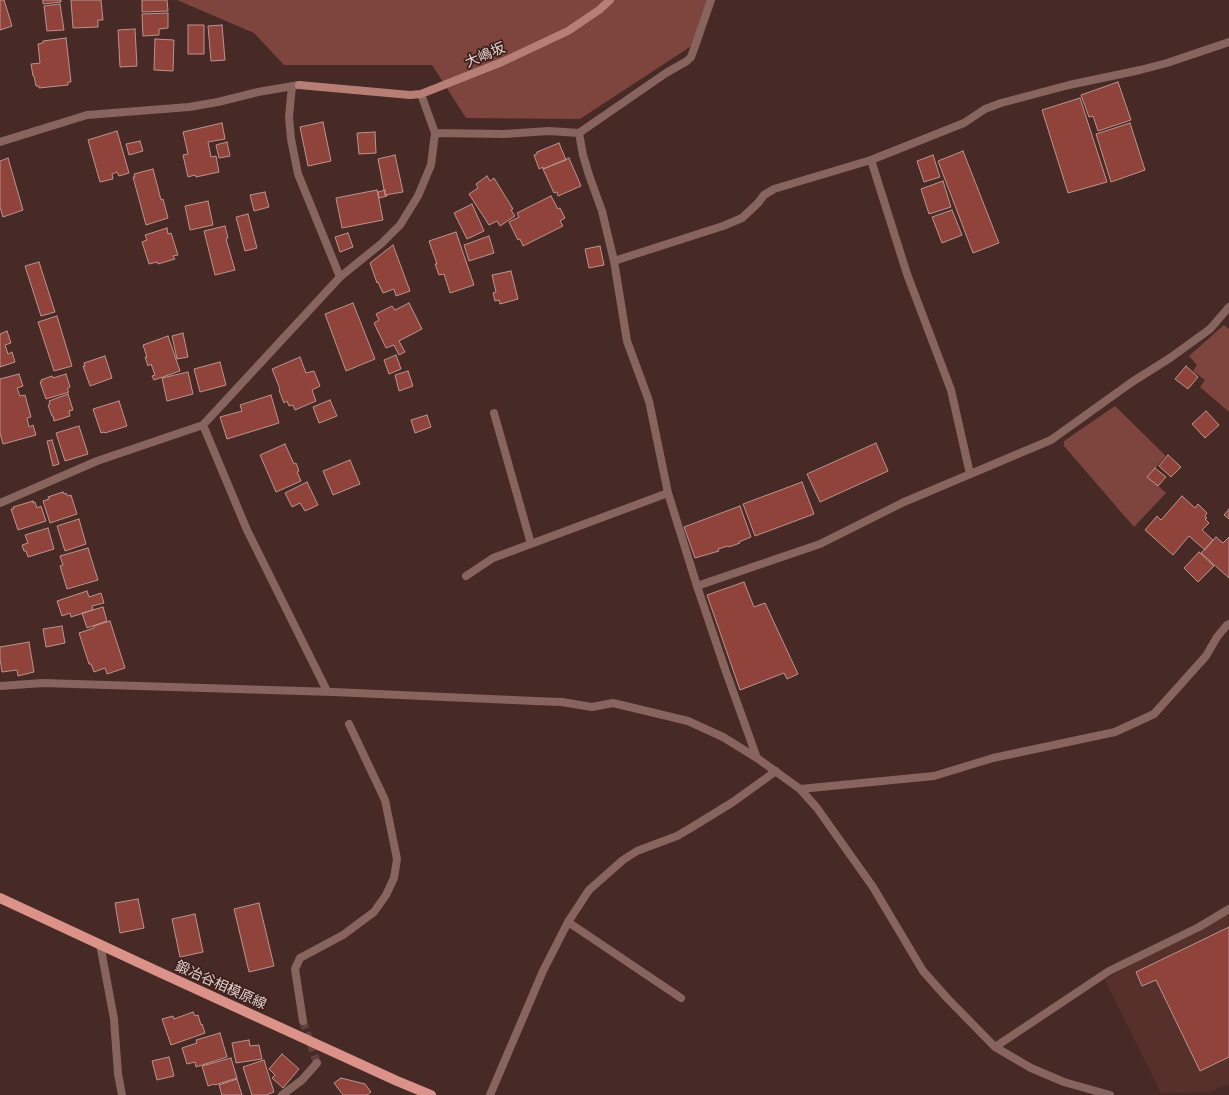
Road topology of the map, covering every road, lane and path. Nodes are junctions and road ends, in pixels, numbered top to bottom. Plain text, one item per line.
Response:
1 (610, 0) edge
2 (711, 0) edge
3 (1229, 42) edge
4 (296, 85) junction
5 (421, 94) junction
6 (435, 133) junction
7 (579, 133) junction
8 (0, 142) edge
9 (871, 160) junction
10 (614, 261) junction
11 (340, 278) junction
12 (1229, 307) edge
13 (494, 413) dead end
14 (203, 424) junction
15 (970, 474) junction
16 (668, 493) junction
17 (0, 502) edge
18 (531, 544) junction
19 (466, 576) dead end
20 (697, 586) junction
21 (1229, 624) edge
22 (0, 686) edge
23 (327, 692) junction
24 (349, 724) dead end
25 (757, 758) junction
26 (776, 771) junction
27 (800, 789) junction
28 (0, 898) edge
29 (1229, 909) edge
30 (568, 922) junction
31 (100, 944) junction
32 (681, 998) dead end
33 (303, 1021) tunnel mouth
34 (995, 1047) junction
35 (317, 1063) dead end
36 (122, 1095) edge
37 (282, 1095) edge
38 (431, 1095) edge
39 (490, 1095) edge
40 (1110, 1095) edge

1 - 5 street, 大嶋坂
2 - 7 street
3 - 9 street
4 - 5 street, 大嶋坂
4 - 8 street
4 - 11 street
5 - 6 street
6 - 7 street
6 - 11 street
7 - 10 street
9 - 10 street
9 - 15 street
10 - 16 street
11 - 14 street
12 - 15 street
13 - 18 street
14 - 17 street
14 - 23 street
15 - 20 street
16 - 18 street
16 - 20 street
18 - 19 street
20 - 25 street
21 - 27 street
22 - 23 street
23 - 25 street
24 - 33 street
25 - 26 street
26 - 27 street
26 - 30 street
27 - 34 street
28 - 31 main road, 鍛冶谷相模原線
29 - 34 street
30 - 32 street
30 - 39 street
31 - 36 street
31 - 38 main road, 鍛冶谷相模原線
34 - 40 street
35 - 37 street

